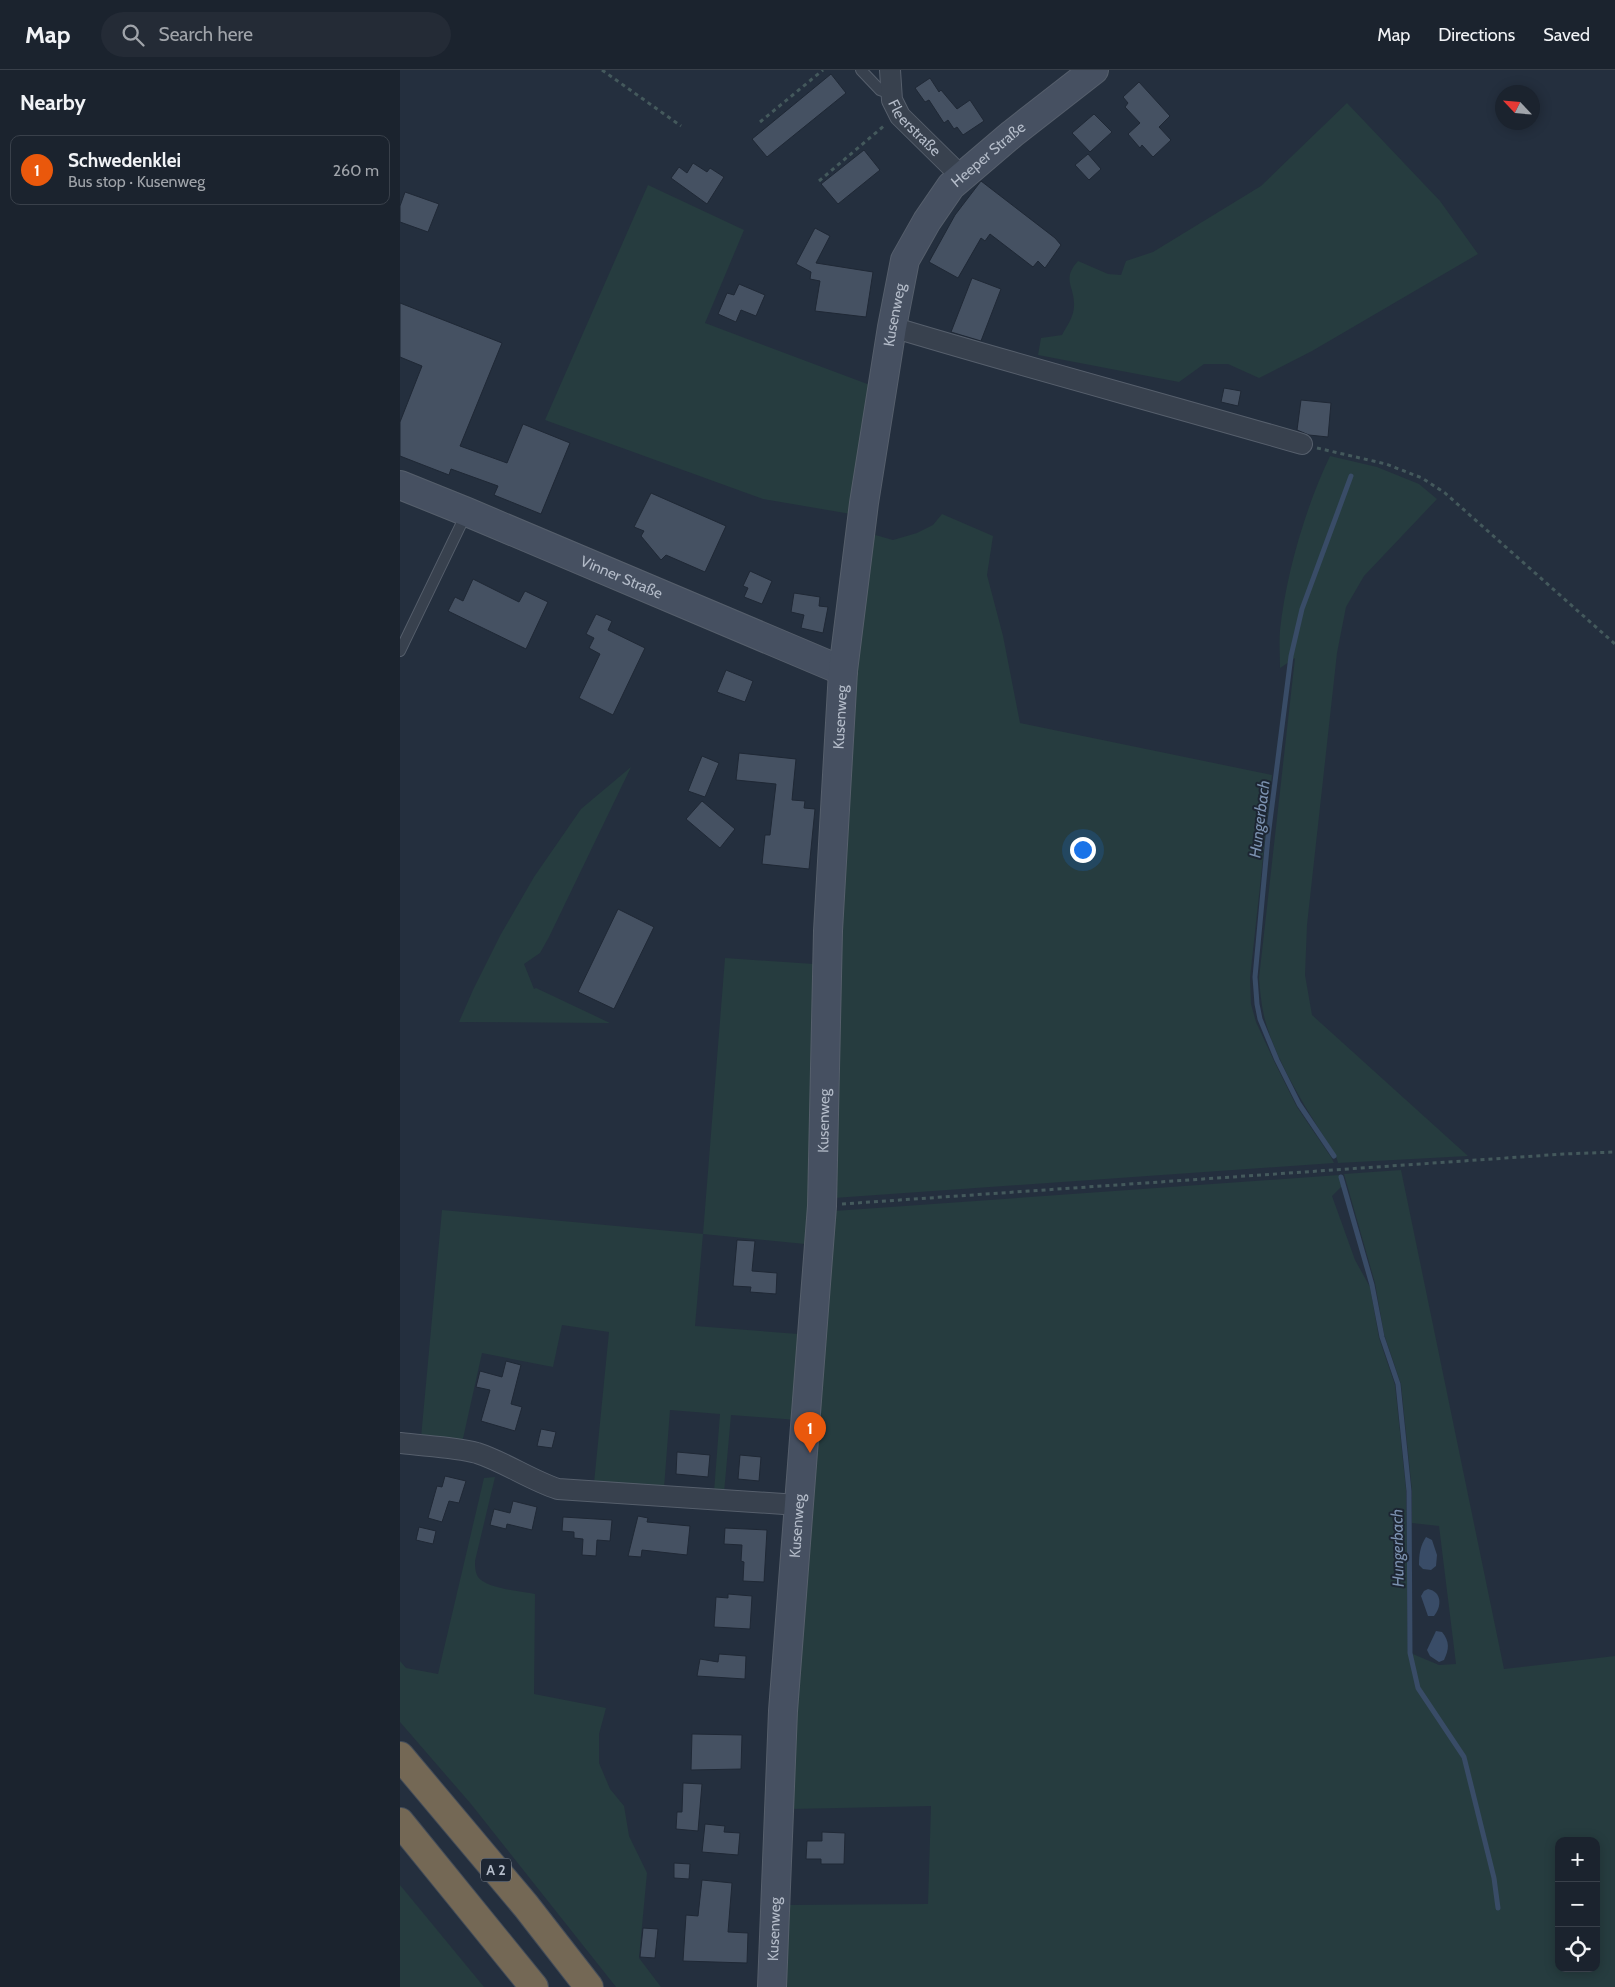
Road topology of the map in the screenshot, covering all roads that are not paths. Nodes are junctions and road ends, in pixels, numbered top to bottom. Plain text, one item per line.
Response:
1 (862, 70) edge
2 (890, 70) edge
3 (1094, 70) edge
4 (891, 94) junction
5 (961, 176) junction
6 (905, 260) joint
7 (892, 327) junction
8 (1302, 444) road end
9 (400, 485) edge
10 (467, 512) junction
11 (400, 651) edge
12 (843, 671) junction
13 (400, 1443) edge
14 (798, 1505) junction
15 (400, 1756) edge
16 (400, 1822) edge
17 (534, 1987) edge
18 (589, 1987) edge
19 (772, 1987) edge

1 - 4 lane
2 - 4 street, Fleerstraße
3 - 5 street, Heeper Straße
4 - 5 street, Fleerstraße
5 - 6 street, Heeper Straße
6 - 7 street, Kusenweg
7 - 8 street
7 - 12 street, Kusenweg
9 - 10 street, Vinner Straße
10 - 11 lane
10 - 12 street, Vinner Straße
12 - 14 street, Kusenweg
13 - 14 street
14 - 19 street, Kusenweg
15 - 18 highway, A 2
16 - 17 highway

